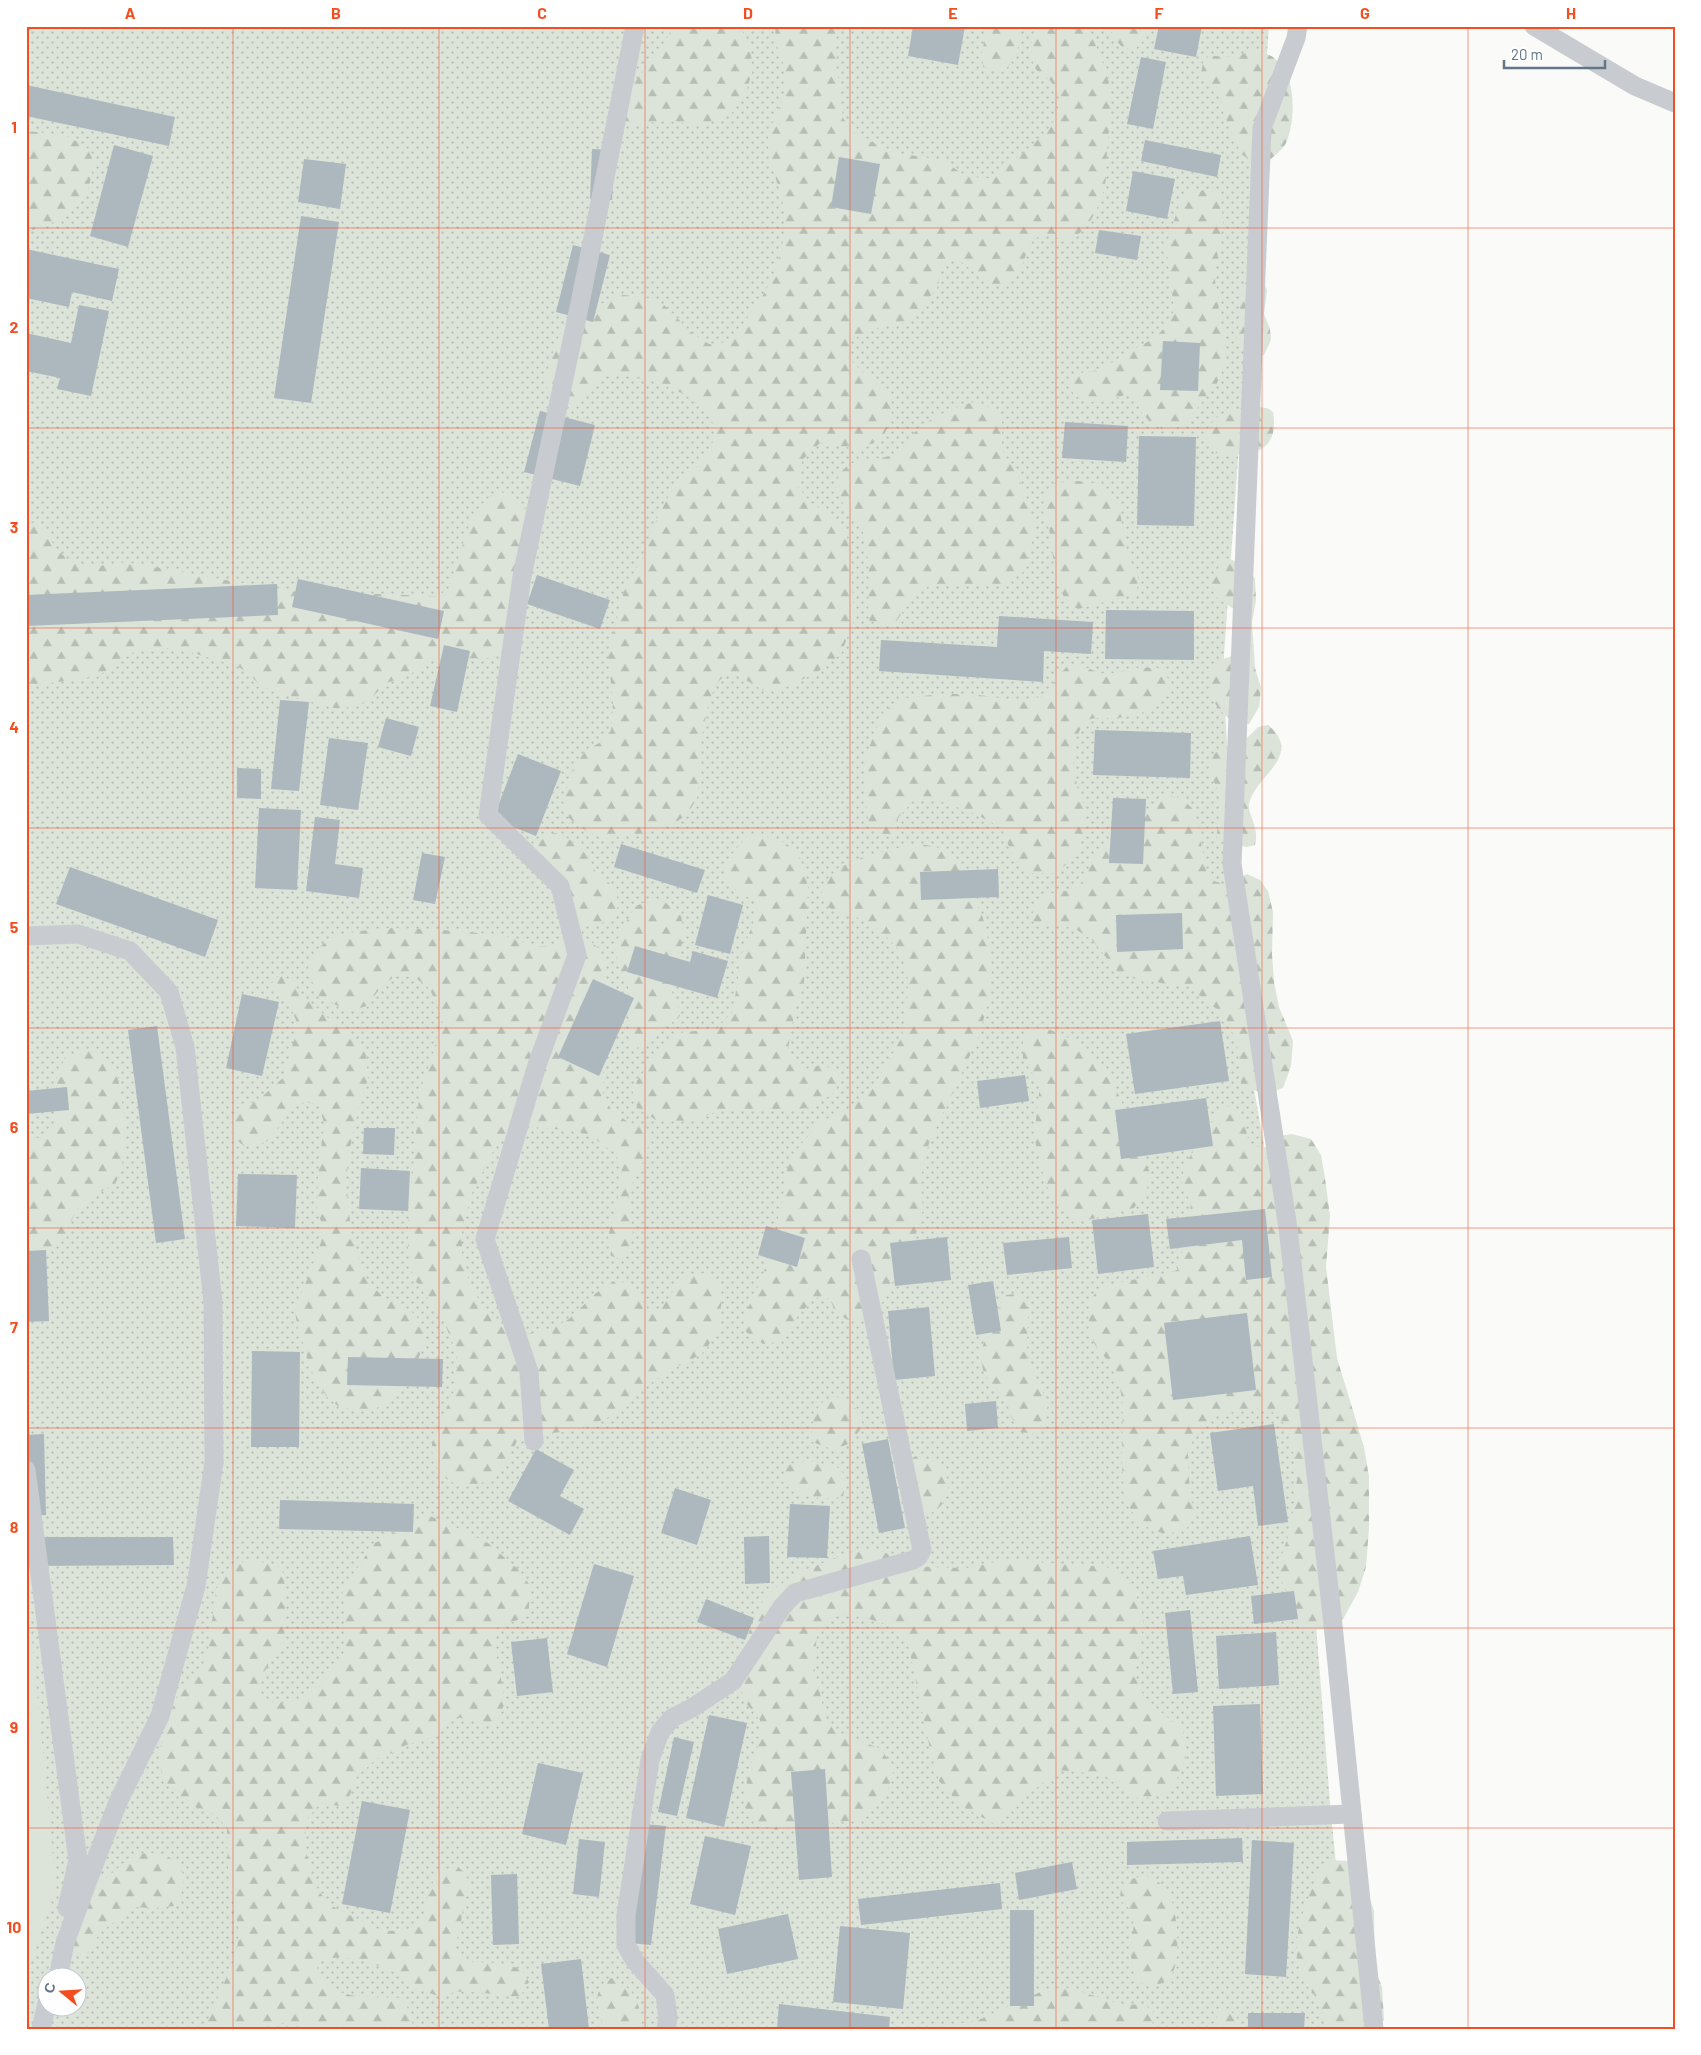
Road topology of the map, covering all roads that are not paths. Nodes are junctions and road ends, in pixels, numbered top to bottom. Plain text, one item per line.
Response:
1 (634, 26) edge
2 (1298, 26) edge
3 (1534, 26) edge
4 (1675, 103) edge
5 (26, 936) edge
6 (861, 1259) dead end
7 (534, 1441) dead end
8 (26, 1470) edge
9 (1352, 1814) junction
10 (1167, 1821) dead end
11 (54, 1968) edge
12 (60, 1968) edge
13 (666, 2029) edge
14 (1374, 2029) edge

1 - 7 lane
2 - 9 lane
3 - 4 lane
5 - 12 lane
6 - 13 lane
8 - 11 lane
9 - 10 lane
9 - 14 lane

